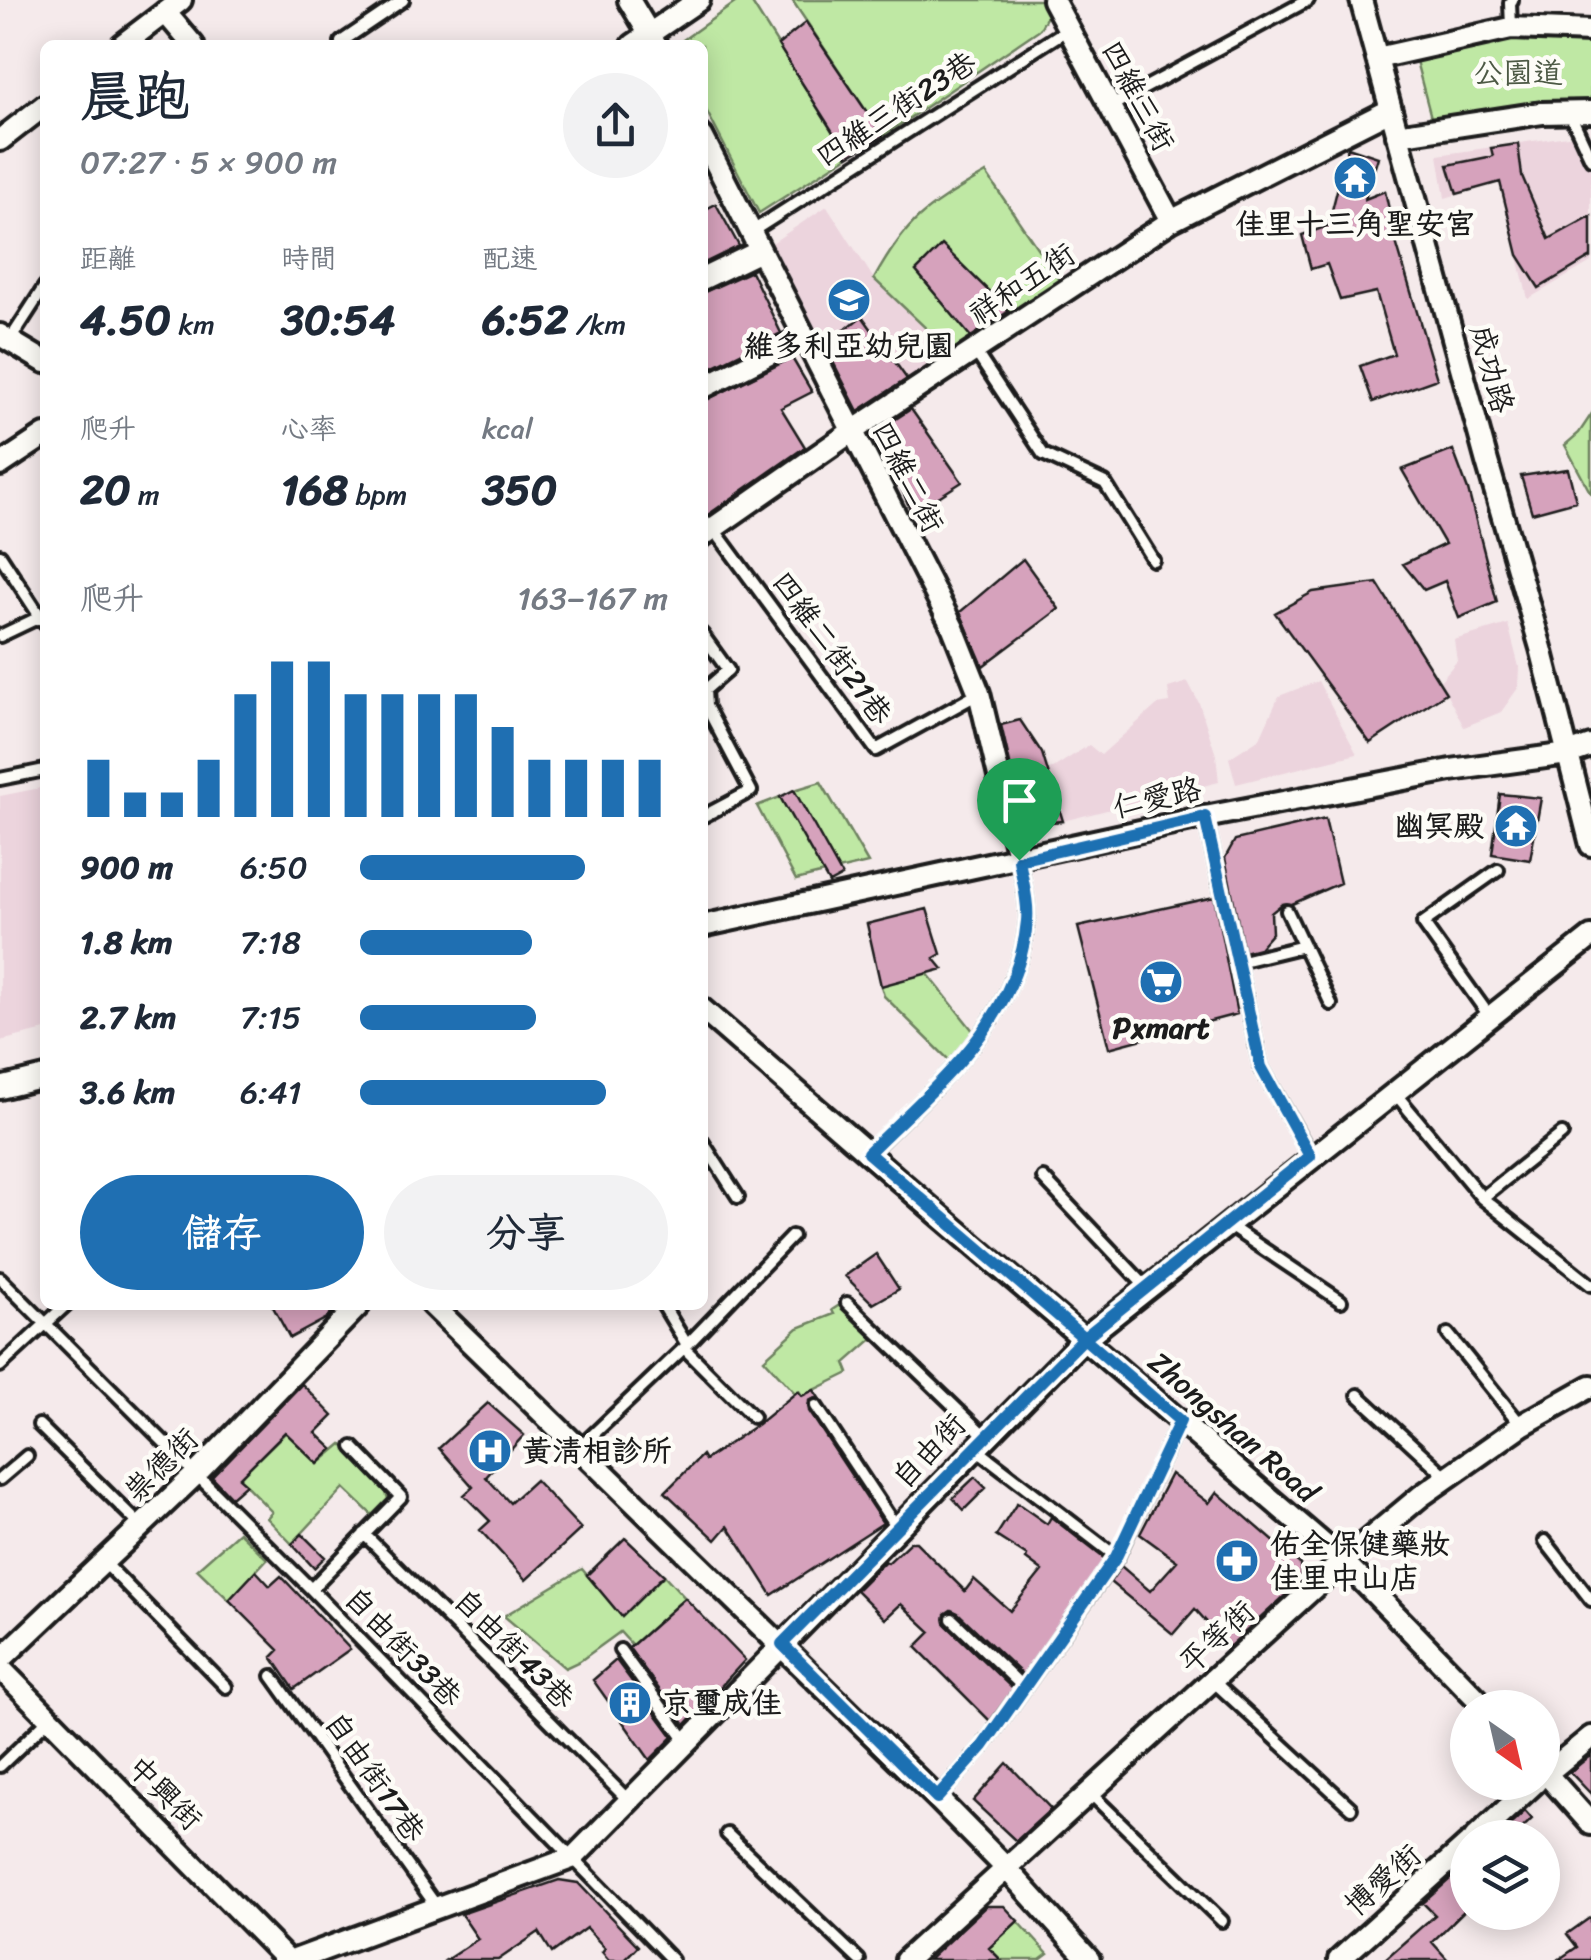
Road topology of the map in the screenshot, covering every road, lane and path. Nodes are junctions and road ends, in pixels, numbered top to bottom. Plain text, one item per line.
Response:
1 (403, 0) edge
2 (629, 0) edge
3 (698, 0) edge
4 (1053, 0) edge
5 (1308, 0) edge
6 (1361, 0) edge
7 (1510, 1) edge
8 (173, 6) edge
9 (1068, 28) junction
10 (1511, 28) junction
11 (1591, 32) edge
12 (129, 40) edge
13 (190, 40) edge
14 (344, 40) edge
15 (647, 40) edge
16 (648, 40) edge
17 (1377, 58) junction
18 (1110, 106) junction
19 (40, 109) edge
20 (1390, 110) junction
21 (1580, 113) edge
22 (1397, 135) junction
23 (0, 140) edge
24 (708, 148) edge
25 (1591, 160) edge
26 (1170, 221) junction
27 (756, 242) junction
28 (708, 274) edge
29 (40, 292) edge
30 (804, 337) junction
31 (5, 338) edge
32 (975, 351) junction
33 (40, 359) edge
34 (708, 385) edge
35 (851, 432) junction
36 (40, 438) edge
37 (0, 465) edge
38 (708, 532) edge
39 (0, 555) edge
40 (1152, 560) dead end
41 (40, 615) edge
42 (40, 620) edge
43 (0, 636) edge
44 (708, 642) edge
45 (708, 687) edge
46 (979, 693) junction
47 (708, 710) edge
48 (1591, 746) edge
49 (1568, 754) junction
50 (40, 771) edge
51 (1591, 778) edge
52 (0, 779) edge
53 (708, 814) edge
54 (1205, 817) junction
55 (1591, 845) edge
56 (1019, 860) junction
57 (1498, 870) dead end
58 (1287, 911) dead end
59 (708, 925) edge
60 (1591, 937) edge
61 (1304, 946) junction
62 (1238, 962) junction
63 (1331, 1004) dead end
64 (708, 1013) edge
65 (1490, 1018) junction
66 (40, 1078) edge
67 (0, 1088) edge
68 (1394, 1092) junction
69 (1562, 1134) dead end
70 (708, 1150) edge
71 (868, 1153) junction
72 (1310, 1156) junction
73 (1043, 1178) dead end
74 (738, 1196) dead end
75 (1482, 1198) junction
76 (1228, 1225) junction
77 (792, 1236) dead end
78 (0, 1278) edge
79 (1591, 1284) edge
80 (1147, 1288) junction
81 (1342, 1302) dead end
82 (848, 1303) dead end
83 (60, 1310) edge
84 (354, 1310) edge
85 (437, 1310) edge
86 (667, 1310) edge
87 (45, 1324) junction
88 (1448, 1334) dead end
89 (1084, 1338) junction
90 (686, 1347) junction
91 (0, 1366) edge
92 (1591, 1386) edge
93 (1358, 1396) dead end
94 (816, 1406) dead end
95 (752, 1417) dead end
96 (1180, 1421) junction
97 (39, 1425) dead end
98 (1522, 1425) junction
99 (980, 1441) junction
100 (353, 1447) dead end
101 (578, 1449) junction
102 (26, 1456) dead end
103 (195, 1475) junction
104 (1448, 1477) junction
105 (0, 1480) edge
106 (142, 1527) junction
107 (896, 1527) junction
108 (364, 1534) junction
109 (1545, 1542) dead end
110 (1116, 1557) junction
111 (1343, 1560) junction
112 (105, 1563) junction
113 (311, 1589) junction
114 (1591, 1600) edge
115 (952, 1619) dead end
116 (782, 1644) junction
117 (620, 1650) dead end
118 (0, 1660) edge
119 (0, 1668) edge
120 (272, 1676) dead end
121 (1213, 1682) junction
122 (226, 1687) dead end
123 (1024, 1688) junction
124 (1469, 1690) edge
125 (49, 1718) junction
126 (1591, 1738) edge
127 (686, 1741) junction
128 (1560, 1761) edge
129 (0, 1766) edge
130 (1090, 1793) junction
131 (1560, 1793) edge
132 (937, 1798) junction
133 (628, 1800) junction
134 (1515, 1800) edge
135 (1351, 1808) dead end
136 (1494, 1820) edge
137 (1591, 1824) edge
138 (727, 1834) dead end
139 (574, 1857) junction
140 (1450, 1860) edge
141 (1008, 1869) junction
142 (437, 1908) junction
143 (1222, 1921) dead end
144 (291, 1960) edge
145 (672, 1960) edge
146 (858, 1960) edge
147 (906, 1960) edge
148 (1089, 1960) edge
149 (1339, 1960) edge

1 - 14 lane
2 - 15 street
3 - 16 street
4 - 9 street, 四維三街
5 - 18 lane
6 - 17 street, 成功路
7 - 10 lane
8 - 12 street
8 - 13 street
9 - 18 street, 四維三街
9 - 27 lane, 四維三街23巷
10 - 11 street
10 - 17 street
17 - 20 street, 成功路
18 - 26 street, 四維三街
19 - 23 street
20 - 22 street, 成功路
20 - 26 street, 祥和五街
21 - 22 street
21 - 25 lane
22 - 49 street, 成功路
24 - 27 street, 四維二街
26 - 32 street, 祥和五街
27 - 28 street
27 - 30 street, 四維二街
29 - 31 lane
30 - 34 street
30 - 35 street, 四維二街
31 - 33 street
32 - 35 street, 祥和五街
32 - 40 lane
35 - 38 street, 祥和五街
35 - 46 street, 四維二街
36 - 37 street
38 - 46 lane, 四維二街21巷
39 - 41 lane
42 - 43 lane
44 - 45 lane
46 - 56 street, 四維二街
47 - 53 lane
48 - 49 street, 仁愛路
49 - 51 street
49 - 54 street, 仁愛路
49 - 55 street, 成功路
50 - 52 lane
54 - 56 street, 仁愛路
54 - 62 lane
56 - 59 street, 仁愛路
56 - 71 lane
57 - 65 lane
58 - 61 lane
60 - 65 street, 自由街
61 - 62 lane
61 - 63 lane
62 - 72 lane
64 - 71 street, Zhongshan Road
65 - 68 street, 自由街
66 - 67 street
68 - 72 street, 自由街
68 - 75 lane
69 - 75 lane
70 - 74 lane
71 - 89 street, Zhongshan Road
72 - 76 street, 自由街
73 - 80 lane
75 - 79 lane
76 - 80 street, 自由街
76 - 81 lane
77 - 90 lane
78 - 87 lane, 自由街33巷
80 - 89 street, 自由街
82 - 99 lane
83 - 87 lane
84 - 103 street, 祟德街
85 - 101 street
86 - 90 lane
87 - 91 lane
87 - 103 lane, 自由街33巷
88 - 98 lane
89 - 96 street, Zhongshan Road
89 - 99 street, 自由街
90 - 95 lane
90 - 101 lane
92 - 98 street, 平等街
93 - 104 lane
94 - 107 lane
96 - 110 lane
96 - 111 street, Zhongshan Road
97 - 106 lane
98 - 104 street, 平等街
99 - 107 street, 自由街
99 - 110 lane
100 - 108 lane
101 - 116 street
102 - 105 lane
103 - 106 street, 祟德街
103 - 113 lane, 自由街33巷
104 - 111 street, 平等街
106 - 112 street, 祟德街
107 - 116 street, 自由街
108 - 113 lane
108 - 133 lane, 自由街43巷
109 - 114 lane
110 - 123 lane
111 - 121 street, 平等街
111 - 124 street, Zhongshan Road
112 - 118 street, 祟德街
112 - 122 lane
113 - 139 lane, 自由街33巷
115 - 123 lane
116 - 127 street, 自由街
116 - 132 street
117 - 127 lane
119 - 125 street, 中興街
120 - 142 lane, 自由街17巷
121 - 130 street, 平等街
121 - 135 lane
123 - 132 lane
125 - 129 lane
125 - 144 street, 中興街
126 - 128 street
127 - 133 street, 自由街
130 - 141 street, 平等街
130 - 143 lane
131 - 137 street
132 - 141 street
133 - 139 street, 自由街
134 - 136 street
138 - 146 lane
139 - 142 street, 自由街
139 - 145 lane, 自由街33巷
140 - 149 street, 博愛街
141 - 147 street, 平等街
141 - 148 street
142 - 144 street, 自由街

